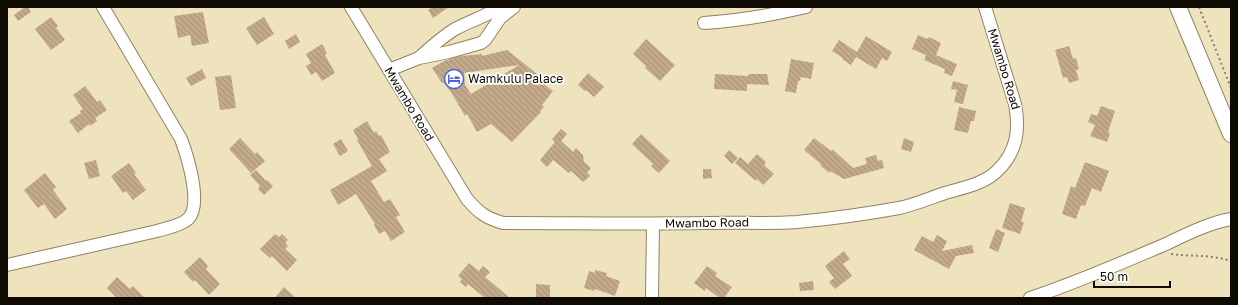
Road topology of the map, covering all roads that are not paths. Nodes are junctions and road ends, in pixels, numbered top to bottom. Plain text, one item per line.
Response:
1 (103, 7) edge
2 (351, 7) edge
3 (501, 7) edge
4 (514, 7) edge
5 (806, 7) edge
6 (985, 7) edge
7 (1178, 7) edge
8 (704, 23) dead end
9 (419, 58) junction
10 (388, 70) junction
11 (1231, 134) edge
12 (1228, 218) edge
13 (653, 224) junction
14 (7, 266) edge
15 (652, 298) edge
16 (1030, 298) edge

1 - 14 street
2 - 10 street, Mwambo Road
3 - 9 street
4 - 9 street
5 - 8 street
6 - 13 street, Mwambo Road
7 - 11 main road
9 - 10 street
10 - 13 street, Mwambo Road
12 - 16 street
13 - 15 street

